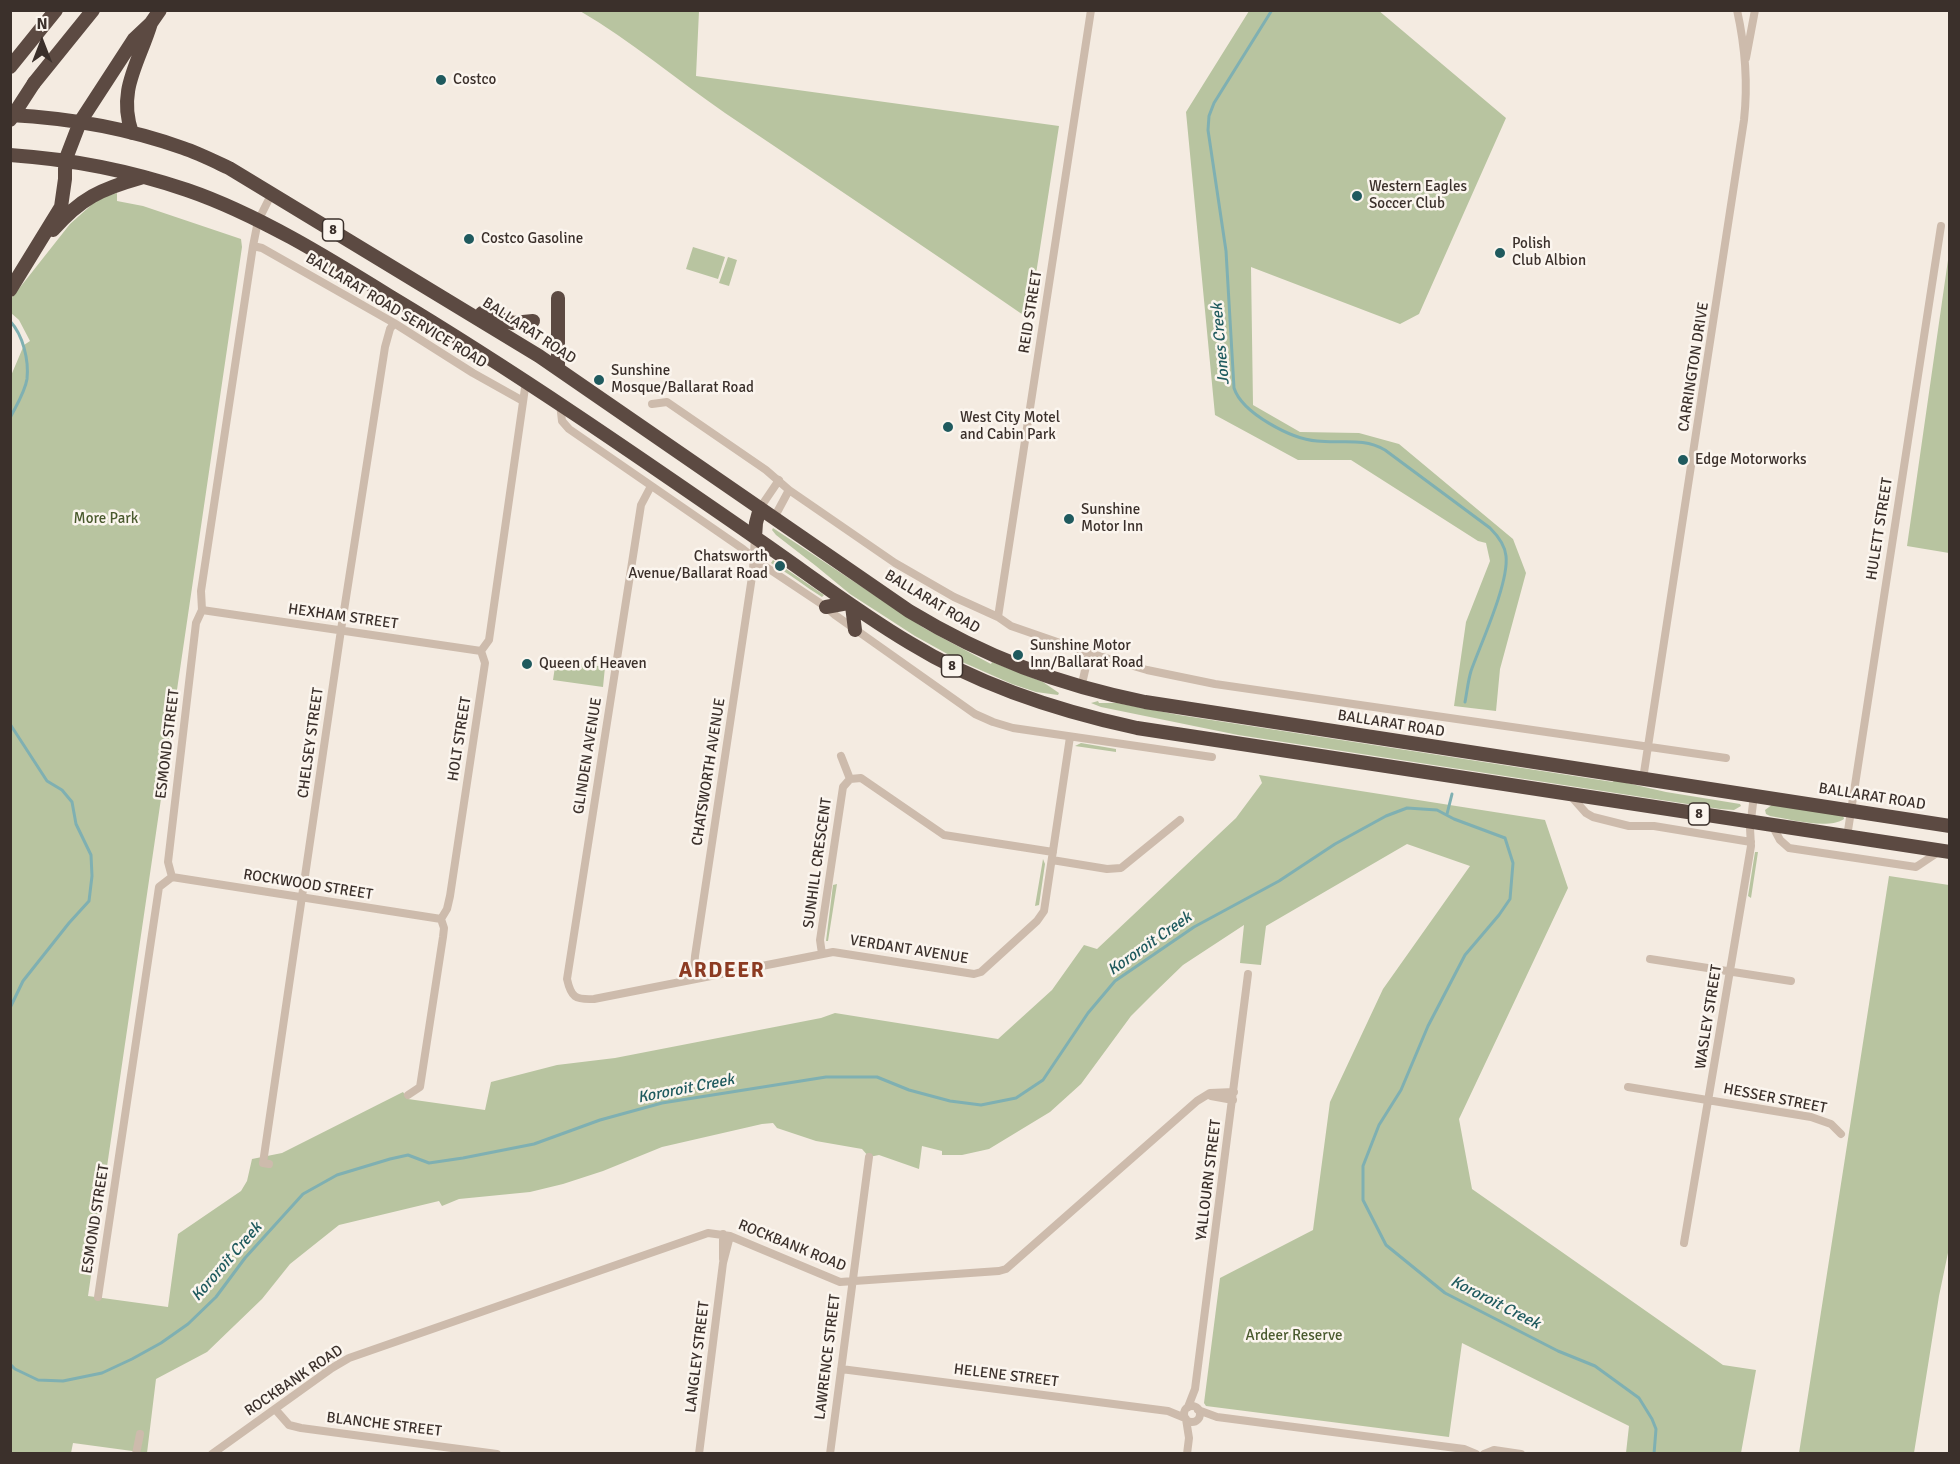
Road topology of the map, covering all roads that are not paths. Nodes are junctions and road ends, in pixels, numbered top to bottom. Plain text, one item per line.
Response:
1 (56, 10) edge
2 (93, 10) edge
3 (160, 10) edge
4 (1091, 10) edge
5 (1737, 10) edge
6 (1755, 10) edge
7 (151, 23) junction
8 (1745, 66) junction
9 (10, 67) edge
10 (10, 115) edge
11 (10, 120) edge
12 (80, 122) junction
13 (132, 133) junction
14 (10, 155) edge
15 (65, 161) junction
16 (142, 178) junction
17 (272, 193) junction
18 (258, 221) junction
19 (1941, 226) dead end
20 (253, 246) junction
21 (34, 253) junction
22 (14, 285) edge
23 (558, 298) dead end
24 (449, 300) junction
25 (533, 321) dead end
26 (394, 323) junction
27 (558, 369) junction
28 (526, 381) junction
29 (523, 401) junction
30 (560, 404) junction
31 (652, 404) dead end
32 (779, 480) junction
33 (651, 486) junction
34 (789, 490) junction
35 (760, 508) junction
36 (774, 518) junction
37 (759, 540) junction
38 (756, 560) junction
39 (850, 604) junction
40 (826, 607) junction
41 (201, 610) junction
42 (998, 617) junction
43 (341, 630) junction
44 (855, 630) junction
45 (481, 651) junction
46 (1089, 653) junction
47 (1081, 688) junction
48 (1075, 714) junction
49 (1070, 737) junction
50 (1648, 746) junction
51 (841, 756) dead end
52 (1212, 757) dead end
53 (1726, 758) dead end
54 (850, 779) junction
55 (1642, 779) junction
56 (1569, 794) junction
57 (1754, 795) junction
58 (1851, 810) junction
59 (1179, 820) dead end
60 (1751, 821) junction
61 (1772, 825) junction
62 (1950, 826) edge
63 (1848, 837) junction
64 (1751, 842) junction
65 (1945, 852) edge
66 (1053, 856) junction
67 (172, 877) junction
68 (302, 898) junction
69 (441, 919) junction
70 (822, 954) junction
71 (1650, 959) dead end
72 (1730, 972) junction
73 (1248, 974) dead end
74 (697, 978) junction
75 (1791, 981) dead end
76 (574, 996) joint
77 (1628, 1087) dead end
78 (408, 1095) dead end
79 (1233, 1096) junction
80 (1709, 1101) junction
81 (1841, 1134) dead end
82 (870, 1157) dead end
83 (269, 1164) dead end
84 (727, 1235) junction
85 (1684, 1243) dead end
86 (852, 1282) junction
87 (98, 1297) dead end
88 (841, 1368) junction
89 (1195, 1389) junction
90 (1187, 1408) junction
91 (275, 1409) junction
92 (1198, 1409) junction
93 (1168, 1411) junction
94 (1217, 1417) junction
95 (1186, 1419) junction
96 (1197, 1420) junction
97 (140, 1434) dead end
98 (1189, 1438) junction
99 (473, 1452) edge
100 (136, 1454) edge
101 (212, 1454) edge
102 (497, 1454) edge
103 (699, 1454) edge
104 (830, 1454) edge
105 (1187, 1454) edge
106 (1476, 1454) edge
107 (1484, 1454) edge
108 (1521, 1454) edge

1 - 9 highway
2 - 11 highway, bridge
3 - 7 highway
4 - 42 street, REID STREET
5 - 8 street, CARRINGTON DRIVE
6 - 8 street, CARRINGTON DRIVE
7 - 12 highway
7 - 13 highway
8 - 50 street, CARRINGTON DRIVE
10 - 12 highway, BALLARAT ROAD / 8
12 - 13 highway, BALLARAT ROAD / 8
12 - 15 highway
13 - 17 highway, BALLARAT ROAD / 8
14 - 15 highway, 8
15 - 16 highway, 8
15 - 21 highway
16 - 18 highway, 8
16 - 21 highway
17 - 18 street, ESMOND STREET
17 - 24 highway, BALLARAT ROAD / 8
18 - 20 street, ESMOND STREET
18 - 28 highway, 8
19 - 58 street, HULETT STREET
20 - 26 street, BALLARAT ROAD SERVICE ROAD
20 - 41 street, ESMOND STREET
21 - 22 highway
23 - 27 highway
24 - 25 highway
24 - 27 highway, BALLARAT ROAD / 8
26 - 29 street, BALLARAT ROAD SERVICE ROAD
26 - 43 street, CHELSEY STREET
27 - 35 highway, BALLARAT ROAD / 8
28 - 29 street, HOLT STREET
28 - 30 highway, 8
29 - 45 street, HOLT STREET
30 - 33 street
30 - 37 highway, 8
31 - 32 street, BALLARAT ROAD
32 - 34 street, BALLARAT ROAD
32 - 35 street
33 - 38 street
33 - 76 street, GLINDEN AVENUE
34 - 36 street
34 - 42 street, BALLARAT ROAD
35 - 36 highway, BALLARAT ROAD / 8
35 - 37 highway
36 - 37 highway
36 - 47 highway, BALLARAT ROAD / 8
37 - 38 street, CHATSWORTH AVENUE
37 - 39 highway, 8
38 - 40 street
38 - 74 street, CHATSWORTH AVENUE
39 - 40 highway
39 - 44 highway
39 - 48 highway, 8
40 - 44 street
41 - 43 street, HEXHAM STREET
41 - 67 street, ESMOND STREET
42 - 46 street, BALLARAT ROAD
43 - 45 street, HEXHAM STREET
43 - 68 street, CHELSEY STREET
44 - 49 street
45 - 69 street, HOLT STREET
46 - 47 street
46 - 50 street, BALLARAT ROAD
47 - 48 highway
47 - 55 highway, BALLARAT ROAD / 8
48 - 56 highway, 8
49 - 52 street
49 - 66 street, VERDANT AVENUE
50 - 53 street, BALLARAT ROAD
50 - 55 street, CARRINGTON DRIVE
51 - 54 street
54 - 66 street
54 - 70 street, SUNHILL CRESCENT
55 - 57 highway, BALLARAT ROAD / 8
56 - 60 highway, 8
56 - 64 street
57 - 58 highway, BALLARAT ROAD / 8
57 - 60 street, WASLEY STREET
58 - 62 highway, BALLARAT ROAD / 8
58 - 63 street, HULETT STREET
59 - 66 street
60 - 61 highway, 8
60 - 64 street, WASLEY STREET
61 - 63 highway, 8
61 - 65 street
63 - 65 highway, 8
64 - 72 street, WASLEY STREET
66 - 70 street, VERDANT AVENUE
67 - 68 street, ROCKWOOD STREET
67 - 87 street, ESMOND STREET
68 - 69 street, ROCKWOOD STREET
68 - 83 street, CHELSEY STREET
69 - 78 street, HOLT STREET
70 - 74 street, VERDANT AVENUE
71 - 72 street
72 - 75 street
72 - 80 street, WASLEY STREET
73 - 79 street, YALLOURN STREET
74 - 76 street, VERDANT AVENUE
77 - 80 street, HESSER STREET
79 - 86 street, ROCKBANK ROAD
79 - 89 street, YALLOURN STREET
80 - 81 street, HESSER STREET
80 - 85 street, WASLEY STREET
82 - 86 street, LAWRENCE STREET
84 - 86 street, ROCKBANK ROAD
84 - 91 street, ROCKBANK ROAD
84 - 103 street, LANGLEY STREET
86 - 88 street, LAWRENCE STREET
88 - 93 street, HELENE STREET
88 - 104 street, LAWRENCE STREET
89 - 90 street, YALLOURN STREET
89 - 92 street, YALLOURN STREET
90 - 92 street
90 - 93 street, HELENE STREET
90 - 95 street, YALLOURN STREET
91 - 99 street, BLANCHE STREET
91 - 101 street, ROCKBANK ROAD
92 - 94 street
92 - 96 street, YALLOURN STREET
93 - 95 street, HELENE STREET
94 - 96 street
94 - 106 street
95 - 96 street
95 - 98 street, YALLOURN STREET
96 - 98 street, YALLOURN STREET
97 - 100 street
98 - 105 street, YALLOURN STREET
99 - 102 street, BLANCHE STREET
107 - 108 street

